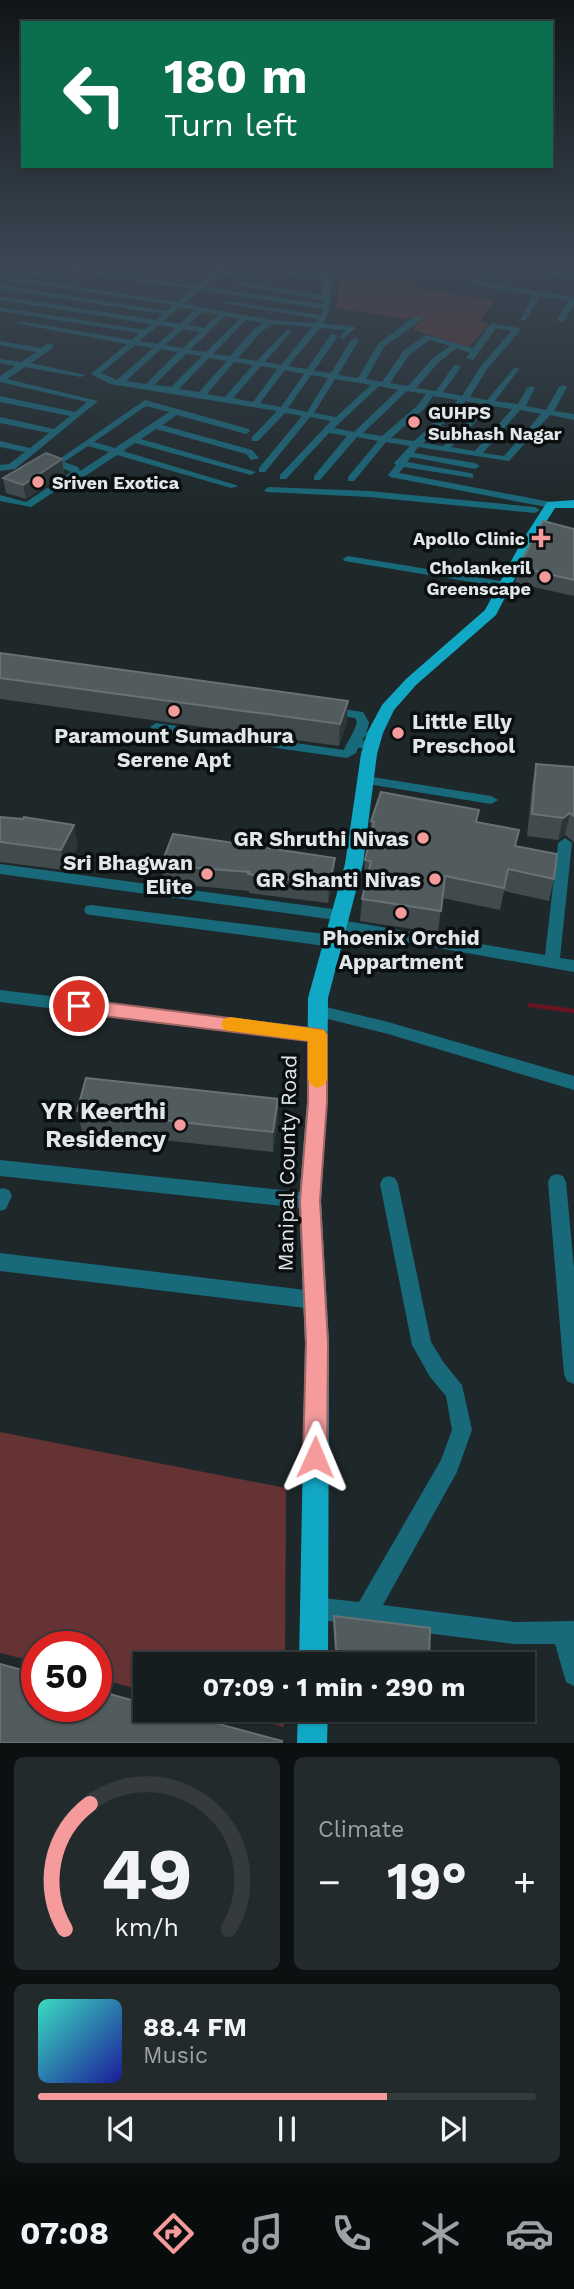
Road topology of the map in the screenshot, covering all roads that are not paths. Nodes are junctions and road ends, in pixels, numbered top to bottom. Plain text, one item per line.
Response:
1 (46, 348) edge
2 (126, 348) edge
3 (158, 348) edge
4 (160, 348) edge
5 (185, 348) edge
6 (215, 348) edge
7 (242, 348) edge
8 (272, 348) edge
9 (298, 348) edge
10 (328, 348) edge
11 (350, 348) edge
12 (380, 348) edge
13 (412, 348) edge
14 (452, 348) edge
15 (462, 348) edge
16 (478, 348) edge
17 (501, 348) edge
18 (181, 352) junction
19 (208, 356) junction
20 (232, 360) junction
21 (0, 361) edge
22 (23, 364) junction
23 (257, 364) junction
24 (457, 367) dead end
25 (282, 368) junction
26 (515, 369) dead end
27 (308, 372) junction
28 (81, 375) dead end
29 (334, 376) junction
30 (0, 380) edge
31 (361, 380) junction
32 (119, 383) junction
33 (381, 384) junction
34 (147, 387) junction
35 (563, 387) dead end
36 (531, 388) dead end
37 (407, 389) junction
38 (173, 390) junction
39 (435, 394) junction
40 (200, 396) junction
41 (465, 398) junction
42 (0, 399) edge
43 (226, 401) junction
44 (490, 402) junction
45 (242, 404) junction
46 (254, 406) junction
47 (519, 407) junction
48 (177, 411) junction
49 (283, 411) junction
50 (549, 412) junction
51 (77, 415) junction
52 (308, 415) junction
53 (225, 416) junction
54 (574, 417) edge
55 (0, 420) edge
56 (338, 420) junction
57 (155, 426) junction
58 (327, 430) junction
59 (246, 431) dead end
60 (57, 432) junction
61 (355, 435) junction
62 (255, 439) dead end
63 (384, 439) junction
64 (136, 440) junction
65 (88, 443) junction
66 (0, 444) edge
67 (415, 445) junction
68 (444, 450) junction
69 (32, 451) junction
70 (116, 453) junction
71 (407, 454) junction
72 (477, 454) junction
73 (254, 458) dead end
74 (62, 460) edge
75 (43, 462) edge
76 (399, 463) junction
77 (475, 466) dead end
78 (0, 468) edge
79 (470, 476) dead end
80 (282, 477) dead end
81 (317, 478) dead end
82 (351, 479) dead end
83 (67, 482) junction
84 (234, 486) dead end
85 (54, 490) junction
86 (269, 490) dead end
87 (0, 498) edge
88 (42, 501) dead end
89 (574, 504) edge
90 (549, 508) junction
91 (348, 559) dead end
92 (507, 585) junction
93 (318, 710) edge
94 (156, 727) dead end
95 (361, 744) junction
96 (366, 779) junction
97 (491, 800) dead end
98 (565, 843) dead end
99 (0, 869) edge
100 (92, 910) dead end
101 (337, 927) junction
102 (552, 962) junction
103 (574, 966) edge
104 (0, 996) edge
105 (318, 1011) junction
106 (317, 1035) junction
107 (574, 1083) edge
108 (0, 1168) edge
109 (557, 1182) dead end
110 (389, 1184) dead end
111 (310, 1201) junction
112 (0, 1262) edge
113 (314, 1300) junction
114 (574, 1374) edge
115 (313, 1608) junction
116 (365, 1614) junction
117 (569, 1632) edge
118 (313, 1652) edge
119 (574, 1674) edge
120 (313, 1722) edge
121 (312, 1743) edge

1 - 22 street
2 - 32 street
3 - 32 street
4 - 18 street
5 - 18 street
6 - 19 street
7 - 20 street
8 - 23 street
9 - 25 street
10 - 27 street
11 - 29 street
12 - 31 street
13 - 33 street
14 - 37 street
15 - 16 street
17 - 41 street
18 - 19 street
18 - 34 street
19 - 20 street
19 - 38 street
20 - 23 street
20 - 40 street
21 - 22 street
22 - 28 street
22 - 30 street
23 - 25 street
23 - 43 street
24 - 39 street
25 - 27 street
25 - 46 street
26 - 44 street
27 - 29 street
27 - 49 street
29 - 31 street
29 - 52 street
30 - 51 street
31 - 33 street
32 - 34 street
33 - 37 street
33 - 56 street
34 - 38 street
35 - 50 street
36 - 47 street
37 - 39 street
37 - 61 street
38 - 40 street
39 - 41 street
39 - 63 street
40 - 43 street
41 - 44 street
41 - 67 street
42 - 51 street
43 - 45 street
44 - 47 street
44 - 68 street
45 - 46 street
45 - 53 street
46 - 49 street
47 - 50 street
47 - 72 street
48 - 53 street
48 - 57 street
48 - 65 street
49 - 52 street
49 - 62 street
50 - 54 street
50 - 72 street
51 - 60 street
52 - 56 street
52 - 64 street
53 - 59 street
55 - 60 street
56 - 58 street
57 - 64 street
57 - 73 street
58 - 61 street
58 - 80 street
60 - 69 street
61 - 63 street
61 - 81 street
63 - 67 street
63 - 82 street
64 - 70 street
65 - 70 street
65 - 74 street
66 - 69 street
67 - 68 street
67 - 71 street
68 - 72 street
69 - 78 street
70 - 83 street
70 - 84 street
71 - 76 street
71 - 77 street
75 - 83 street
76 - 79 street
76 - 90 street
83 - 85 street
85 - 87 street
85 - 88 street
86 - 90 street
89 - 90 main road
90 - 92 main road, Manipal County Road
91 - 92 street
92 - 95 main road, Manipal County Road
93 - 95 street
94 - 95 street
95 - 96 main road, Manipal County Road
96 - 97 street
96 - 101 main road, Manipal County Road
98 - 102 street
99 - 101 street
100 - 101 street
101 - 102 street
101 - 105 main road, Manipal County Road
102 - 103 street
104 - 106 street
105 - 106 main road, Manipal County Road
105 - 107 street
106 - 111 main road, Manipal County Road
108 - 111 street
109 - 114 street
110 - 116 street
111 - 113 main road, Manipal County Road
112 - 113 street
113 - 115 main road, Manipal County Road
115 - 116 street
115 - 118 main road, Manipal County Road
116 - 117 street
117 - 119 street
120 - 121 main road

